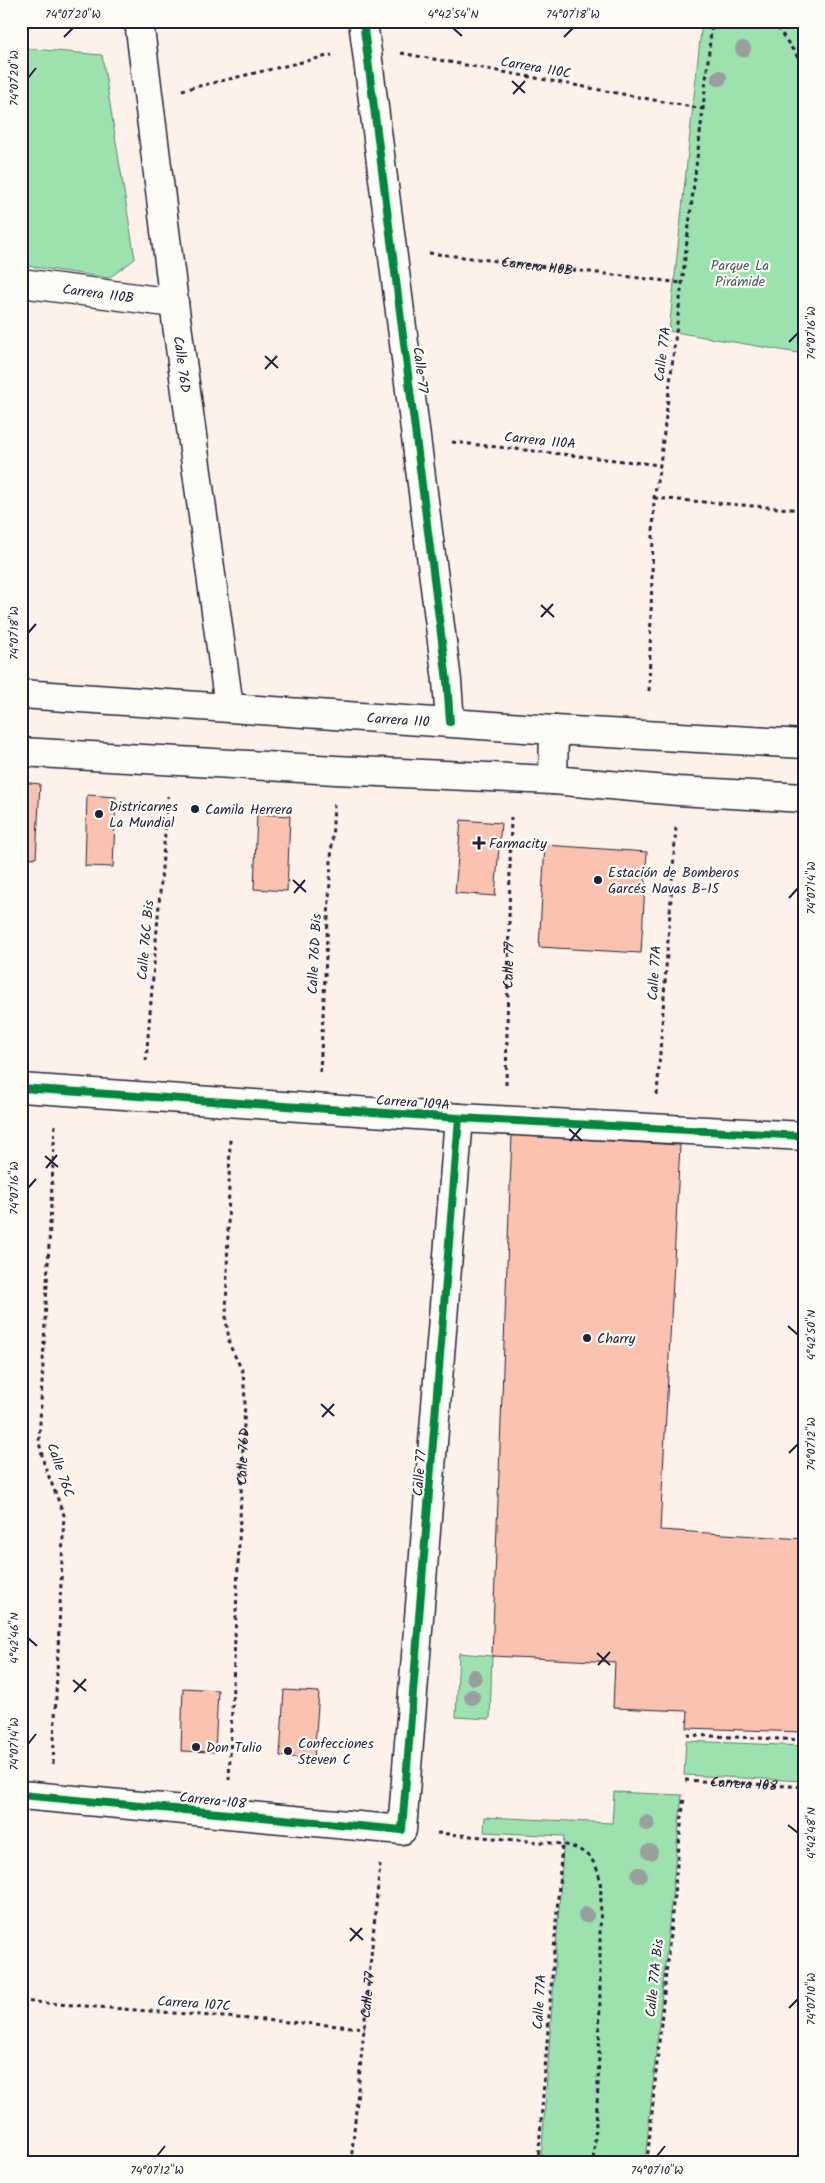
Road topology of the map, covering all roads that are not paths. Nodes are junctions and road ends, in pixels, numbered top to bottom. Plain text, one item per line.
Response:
1 (139, 21) edge
2 (365, 34) edge
3 (21, 283) edge
4 (174, 304) junction
5 (21, 694) edge
6 (229, 707) junction
7 (450, 722) junction
8 (554, 730) junction
9 (804, 744) edge
10 (21, 752) edge
11 (554, 780) junction
12 (804, 798) edge
13 (21, 1088) edge
14 (459, 1118) junction
15 (804, 1136) edge
16 (21, 1795) edge
17 (392, 1830) joint

1 - 4 street, Calle 76D
2 - 7 street, Calle 77
3 - 4 street, Carrera 110B
4 - 6 street, Calle 76D
5 - 6 street, Carrera 110
6 - 7 street, Carrera 110
7 - 8 street, Carrera 110
8 - 9 street, Carrera 110
8 - 11 street
10 - 11 street
11 - 12 street
13 - 14 street, Carrera 109A
14 - 15 street, Carrera 109A
14 - 17 street, Calle 77
16 - 17 street, Carrera 108

